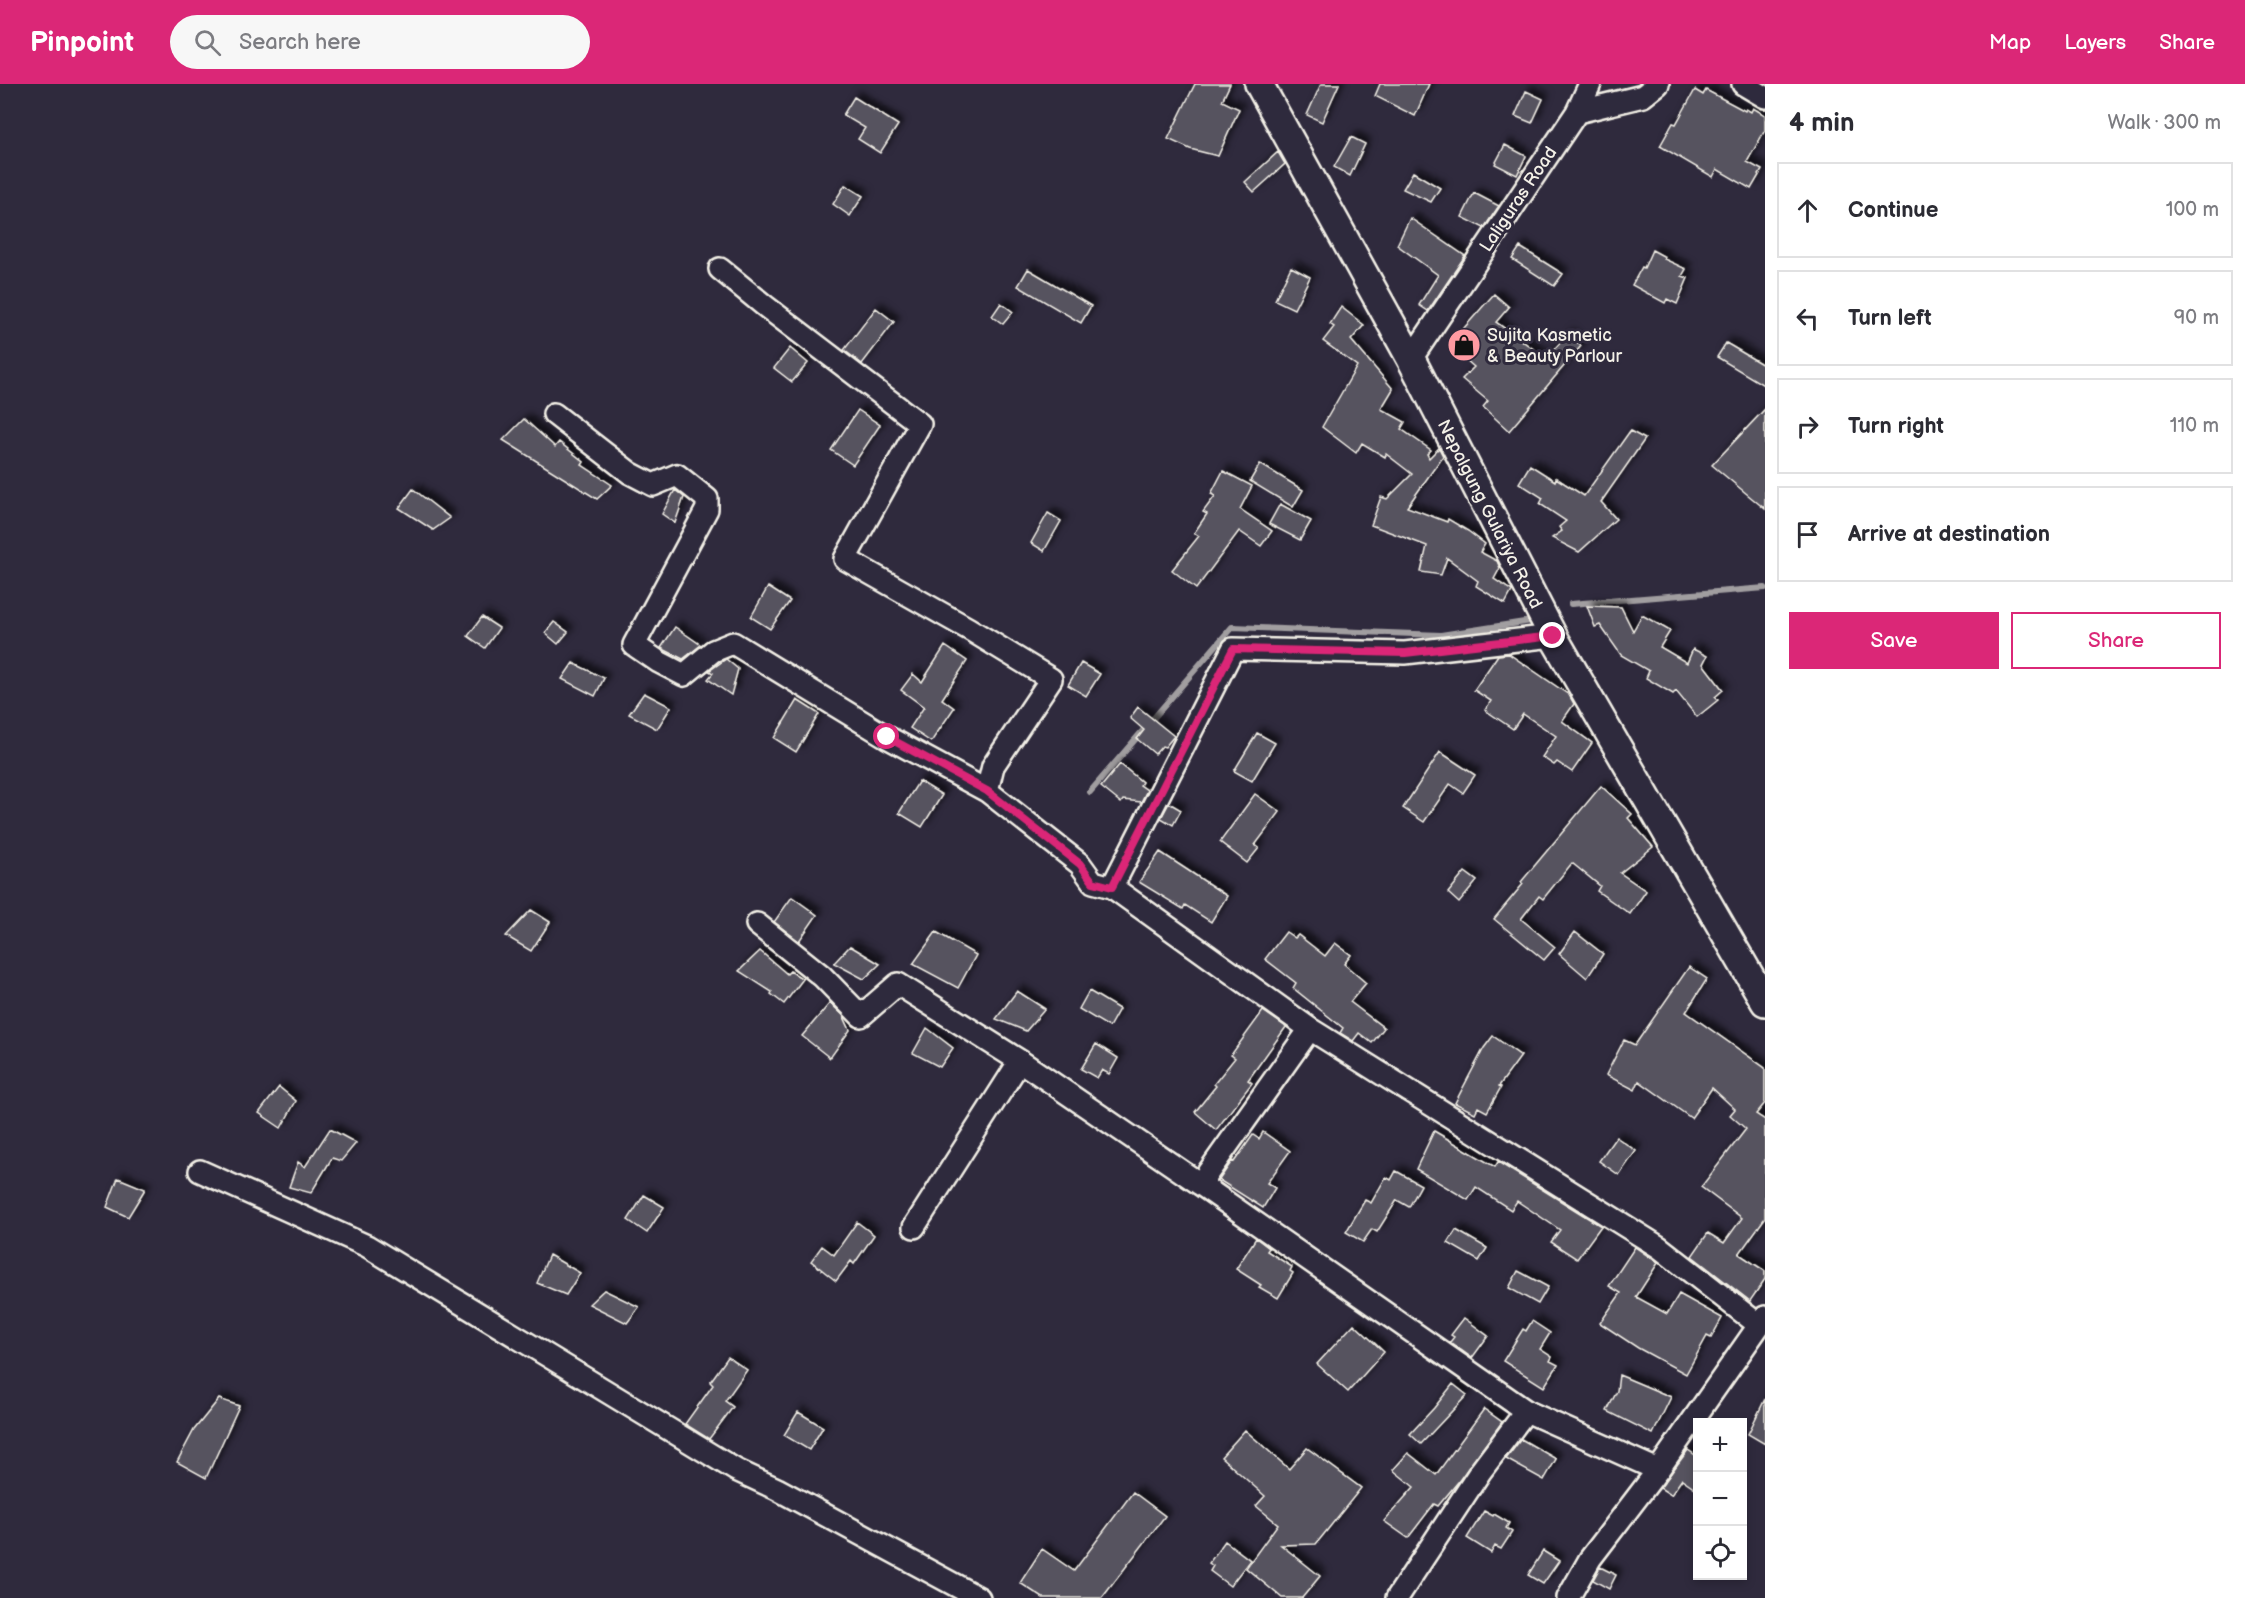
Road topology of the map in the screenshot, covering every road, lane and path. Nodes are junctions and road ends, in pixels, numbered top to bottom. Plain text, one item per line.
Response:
1 (1259, 84) edge
2 (1590, 84) edge
3 (1658, 84) edge
4 (1743, 84) edge
5 (1765, 97) edge
6 (1577, 112) junction
7 (720, 269) dead end
8 (1411, 359) junction
9 (554, 414) dead end
10 (1553, 636) junction
11 (987, 791) junction
12 (1112, 887) junction
13 (757, 924) dead end
14 (1765, 1002) edge
15 (1310, 1029) junction
16 (1020, 1061) junction
17 (200, 1171) dead end
18 (1200, 1184) junction
19 (915, 1227) dead end
20 (1762, 1321) edge
21 (1526, 1411) junction
22 (1658, 1470) junction
23 (979, 1598) edge
24 (1397, 1598) edge
25 (1568, 1598) edge

1 - 8 main road, Nepalgung Gulariya Road
2 - 6 street, Laliguras Road
3 - 6 street
4 - 5 street
6 - 8 street, Laliguras Road
7 - 11 street
8 - 10 main road, Nepalgung Gulariya Road
9 - 11 street
10 - 12 street
10 - 14 main road, Nepalgung Gulariya Road
11 - 12 street
12 - 15 street
13 - 16 street
15 - 18 street
15 - 20 street
16 - 18 street
16 - 19 street
17 - 23 street
18 - 21 street
20 - 22 street
21 - 22 street
21 - 24 street
22 - 25 street

